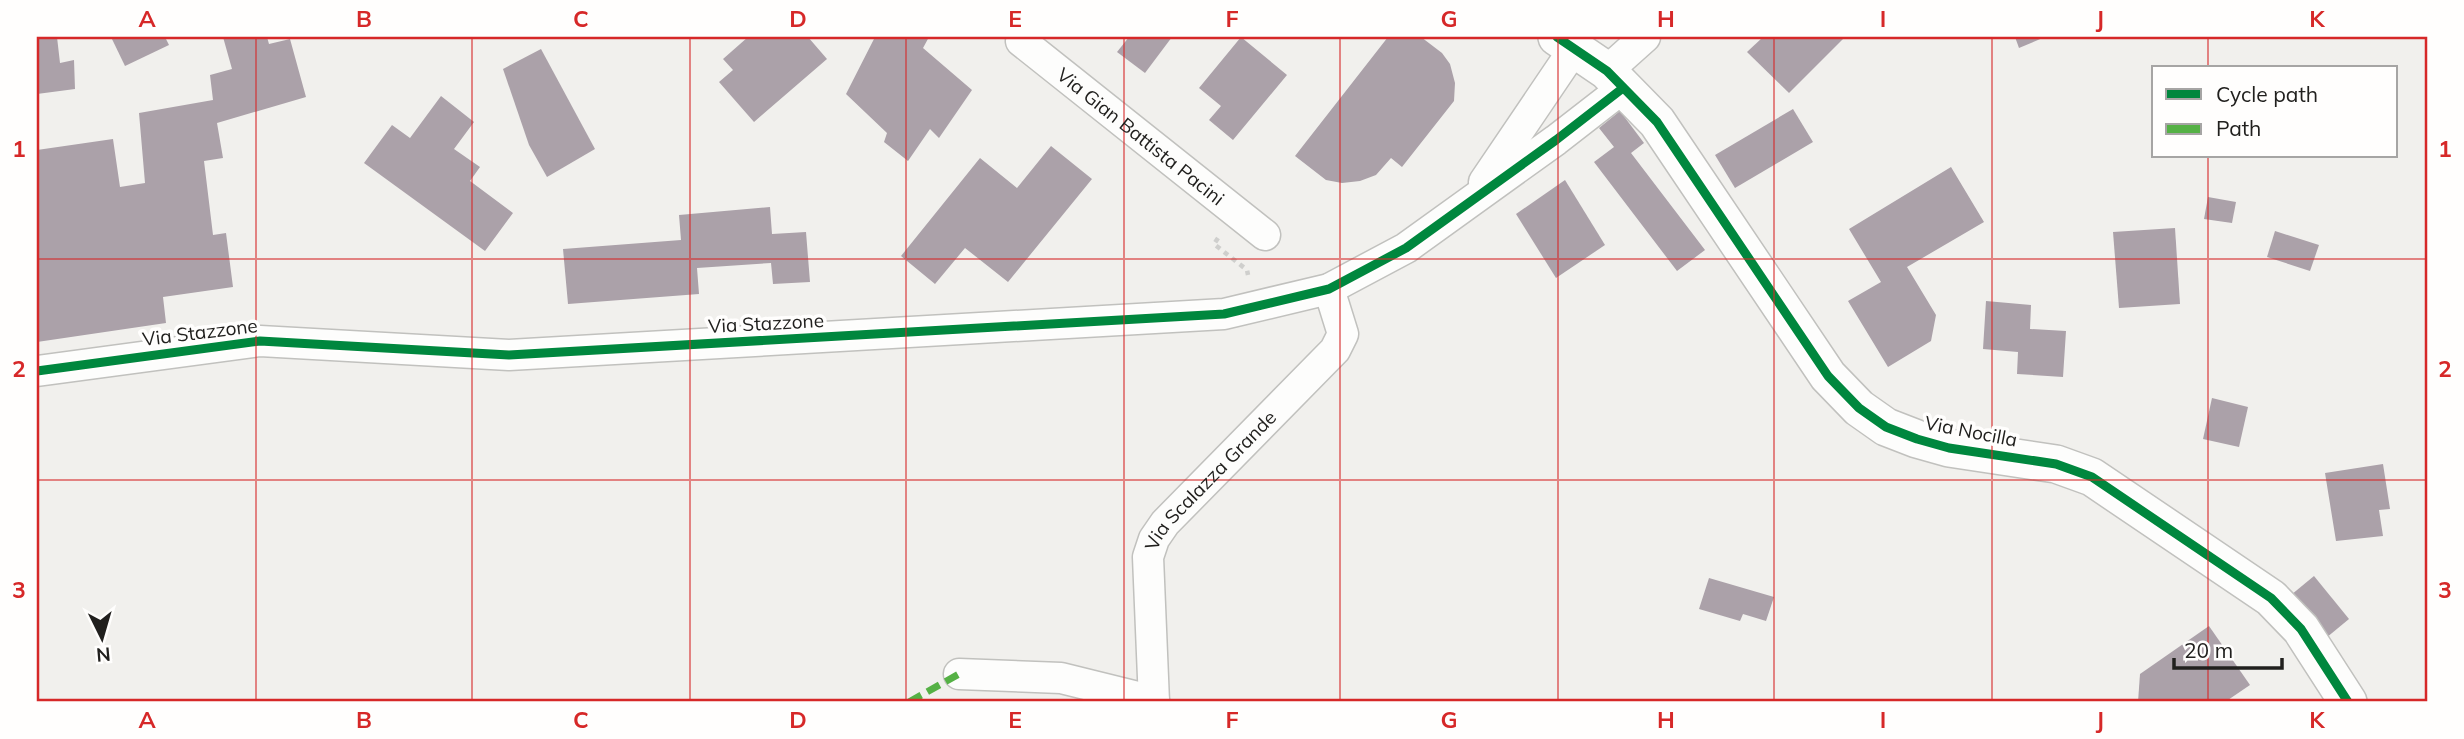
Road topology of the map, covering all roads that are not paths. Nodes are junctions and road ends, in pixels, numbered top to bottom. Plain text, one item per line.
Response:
1 (1024, 37) edge
2 (1645, 37) edge
3 (1565, 43) edge
4 (1615, 79) junction
5 (1472, 201) junction
6 (1265, 235) dead end
7 (1329, 289) junction
8 (37, 371) edge
9 (959, 674) dead end
10 (1154, 702) edge
11 (2348, 702) edge

1 - 6 street, Via Gian Battista Pacini
2 - 4 street
3 - 4 street, Via Nocilla
3 - 5 street
4 - 5 street, Via Stazzone
4 - 11 street, Via Nocilla
5 - 7 street, Via Stazzone
7 - 8 street, Via Stazzone
7 - 10 street, Via Scalazza Grande
9 - 10 street

